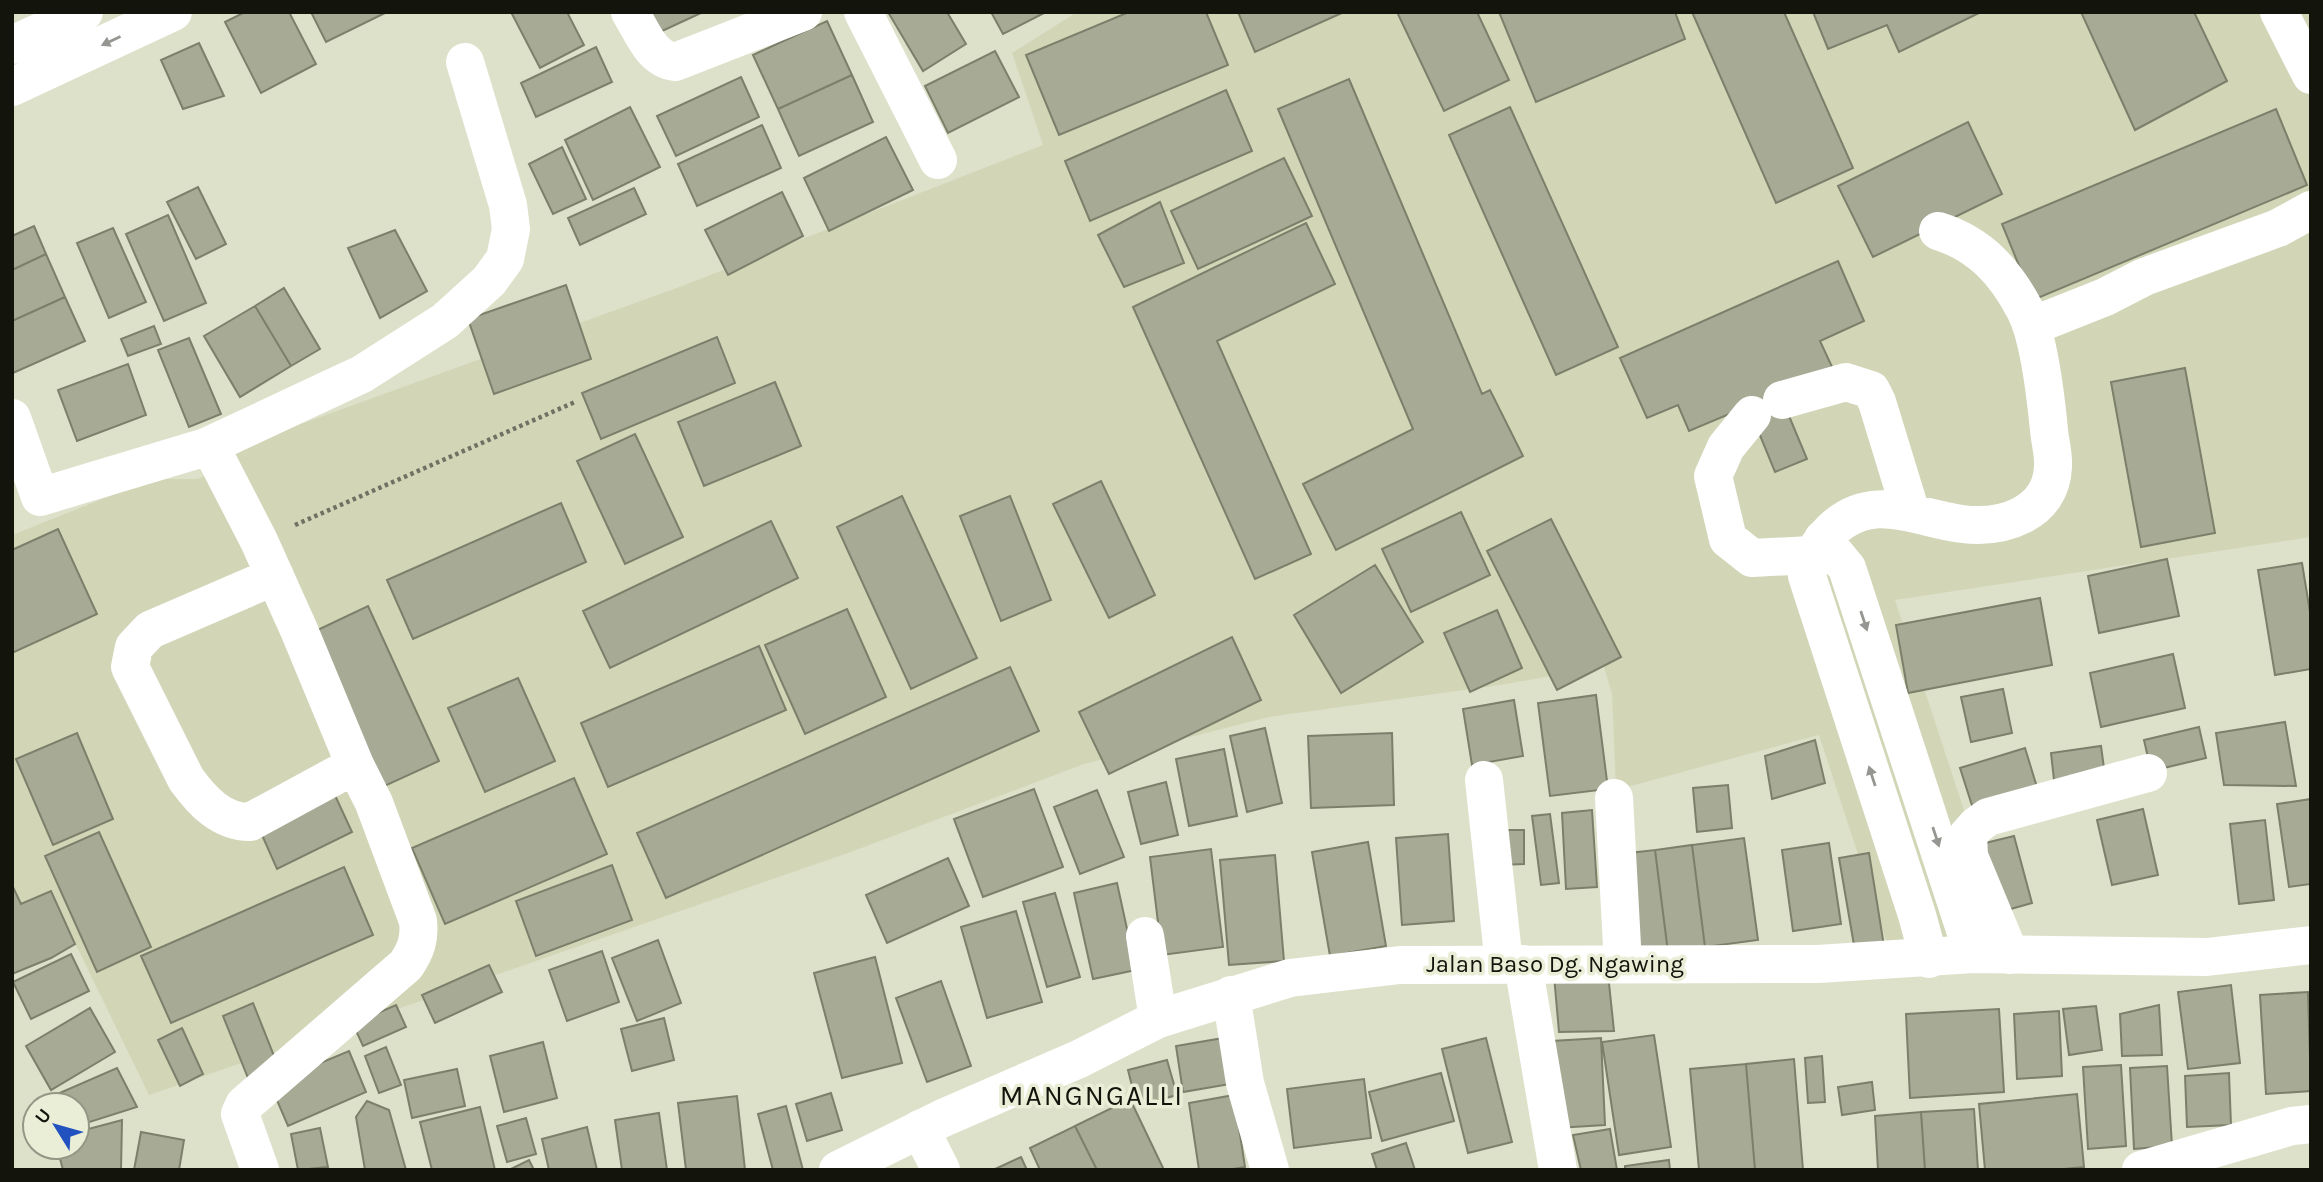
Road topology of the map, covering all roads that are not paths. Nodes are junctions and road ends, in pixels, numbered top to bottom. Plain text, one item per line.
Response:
1 (173, 12) edge
2 (630, 12) edge
3 (803, 12) edge
4 (863, 12) edge
5 (2279, 12) edge
6 (70, 18) edge
7 (12, 45) edge
8 (72, 60) junction
9 (465, 62) dead end
10 (2311, 75) edge
11 (12, 87) edge
12 (938, 160) dead end
13 (2311, 209) edge
14 (1938, 231) dead end
15 (2032, 326) junction
16 (12, 418) edge
17 (209, 446) junction
18 (26, 502) edge
19 (1911, 513) junction
20 (1822, 559) junction
21 (275, 576) junction
22 (355, 765) junction
23 (2148, 773) dead end
24 (1484, 780) dead end
25 (1614, 798) dead end
26 (1958, 906) junction
27 (1917, 915) junction
28 (1146, 936) dead end
29 (2311, 945) edge
30 (1991, 955) junction
31 (1929, 958) junction
32 (1513, 964) junction
33 (1623, 964) junction
34 (1231, 995) junction
35 (1158, 1019) junction
36 (2311, 1124) edge
37 (920, 1129) junction
38 (260, 1170) edge
39 (838, 1170) edge
40 (941, 1170) edge
41 (1270, 1170) edge
42 (1558, 1170) edge
43 (2141, 1170) edge

1 -> 8 street
2 - 3 street
4 - 12 street
5 - 10 street
6 - 7 street
6 - 8 street
8 - 11 street
9 - 17 street
13 - 15 street
14 - 15 street
15 - 19 street
16 - 18 street
17 - 18 street
17 - 21 street
19 - 20 street
19 - 20 street
20 -> 26 street
27 -> 20 street
21 - 22 street
21 - 22 street
22 - 38 street
23 - 30 street
24 - 32 street
25 - 33 street
26 - 27 street
26 - 30 street
27 - 31 street
28 - 35 street
29 - 30 street, Jalan Baso Dg. Ngawing
30 - 31 street, Jalan Baso Dg. Ngawing
31 - 33 street, Jalan Baso Dg. Ngawing
32 - 33 street, Jalan Baso Dg. Ngawing
32 - 34 street, Jalan Baso Dg. Ngawing
32 - 42 street
34 - 35 street, Jalan Baso Dg. Ngawing
34 - 41 street
35 - 37 street, Jalan Baso Dg. Ngawing
36 - 43 street
37 - 39 street, Jalan Baso Dg. Ngawing
37 - 40 street

